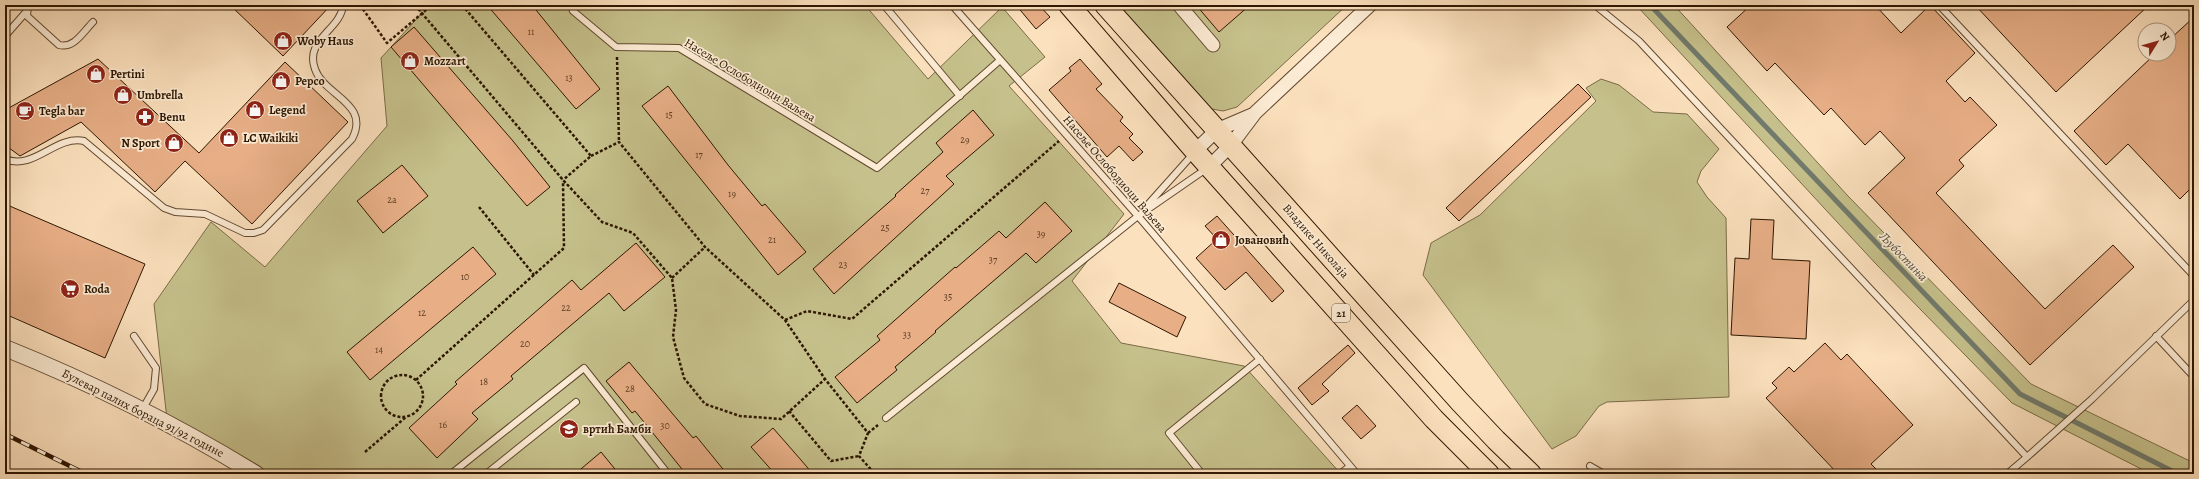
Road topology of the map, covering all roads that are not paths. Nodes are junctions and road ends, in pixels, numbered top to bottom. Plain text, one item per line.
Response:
1 (344, 5) edge
2 (572, 5) edge
3 (884, 5) edge
4 (952, 5) edge
5 (1069, 5) edge
6 (1105, 5) edge
7 (1179, 5) edge
8 (1370, 5) edge
9 (1595, 5) edge
10 (1939, 5) edge
11 (27, 8) edge
12 (93, 22) dead end
13 (5, 36) edge
14 (1213, 45) dead end
15 (999, 61) junction
16 (960, 96) junction
17 (1255, 113) junction
18 (1217, 130) junction
19 (1231, 145) junction
20 (1195, 151) junction
21 (5, 159) edge
22 (1210, 166) junction
23 (1138, 216) junction
24 (2194, 276) edge
25 (2194, 300) edge
26 (134, 336) dead end
27 (2156, 336) junction
28 (5, 348) edge
29 (1260, 359) junction
30 (2194, 377) edge
31 (576, 402) dead end
32 (142, 410) junction
33 (886, 418) dead end
34 (2027, 457) junction
35 (1350, 466) junction
36 (1590, 466) dead end
37 (256, 474) edge
38 (451, 474) edge
39 (486, 474) edge
40 (668, 474) edge
41 (1202, 474) edge
42 (1340, 474) edge
43 (1357, 474) edge
44 (1488, 474) edge
45 (1531, 474) edge
46 (1604, 474) edge
47 (2007, 474) edge

1 - 21 lane
2 - 16 lane, Насеље Ослободиоци Ваљева
3 - 16 lane
4 - 15 lane, Насеље Ослободиоци Ваљева
5 - 20 main road, 21
6 - 18 main road, Владике Николаја / 21
7 - 14 street
8 - 17 street
9 - 34 lane
10 - 24 lane
11 - 12 lane
11 - 13 lane
15 - 16 lane
15 - 23 lane, Насеље Ослободиоци Ваљева
17 - 18 street
17 - 19 street
18 - 19 main road, Владике Николаја / 21
18 - 20 street
19 - 22 street
19 - 45 main road, Владике Николаја / 21
20 - 22 main road, 21
20 - 23 lane
22 - 23 lane
22 - 44 main road, 21
23 - 29 lane, Насеље Ослободиоци Ваљева
23 - 33 lane
25 - 27 lane
26 - 32 lane
27 - 30 lane
27 - 34 lane
28 - 32 street, Булевар палих бораца 91/92 године
29 - 35 lane, Насеље Ослободиоци Ваљева
29 - 41 lane
31 - 39 lane
32 - 37 street, Булевар палих бораца 91/92 године
34 - 47 lane
35 - 42 lane
35 - 43 lane, Насеље Ослободиоци Ваљева
36 - 46 lane
38 - 40 lane

